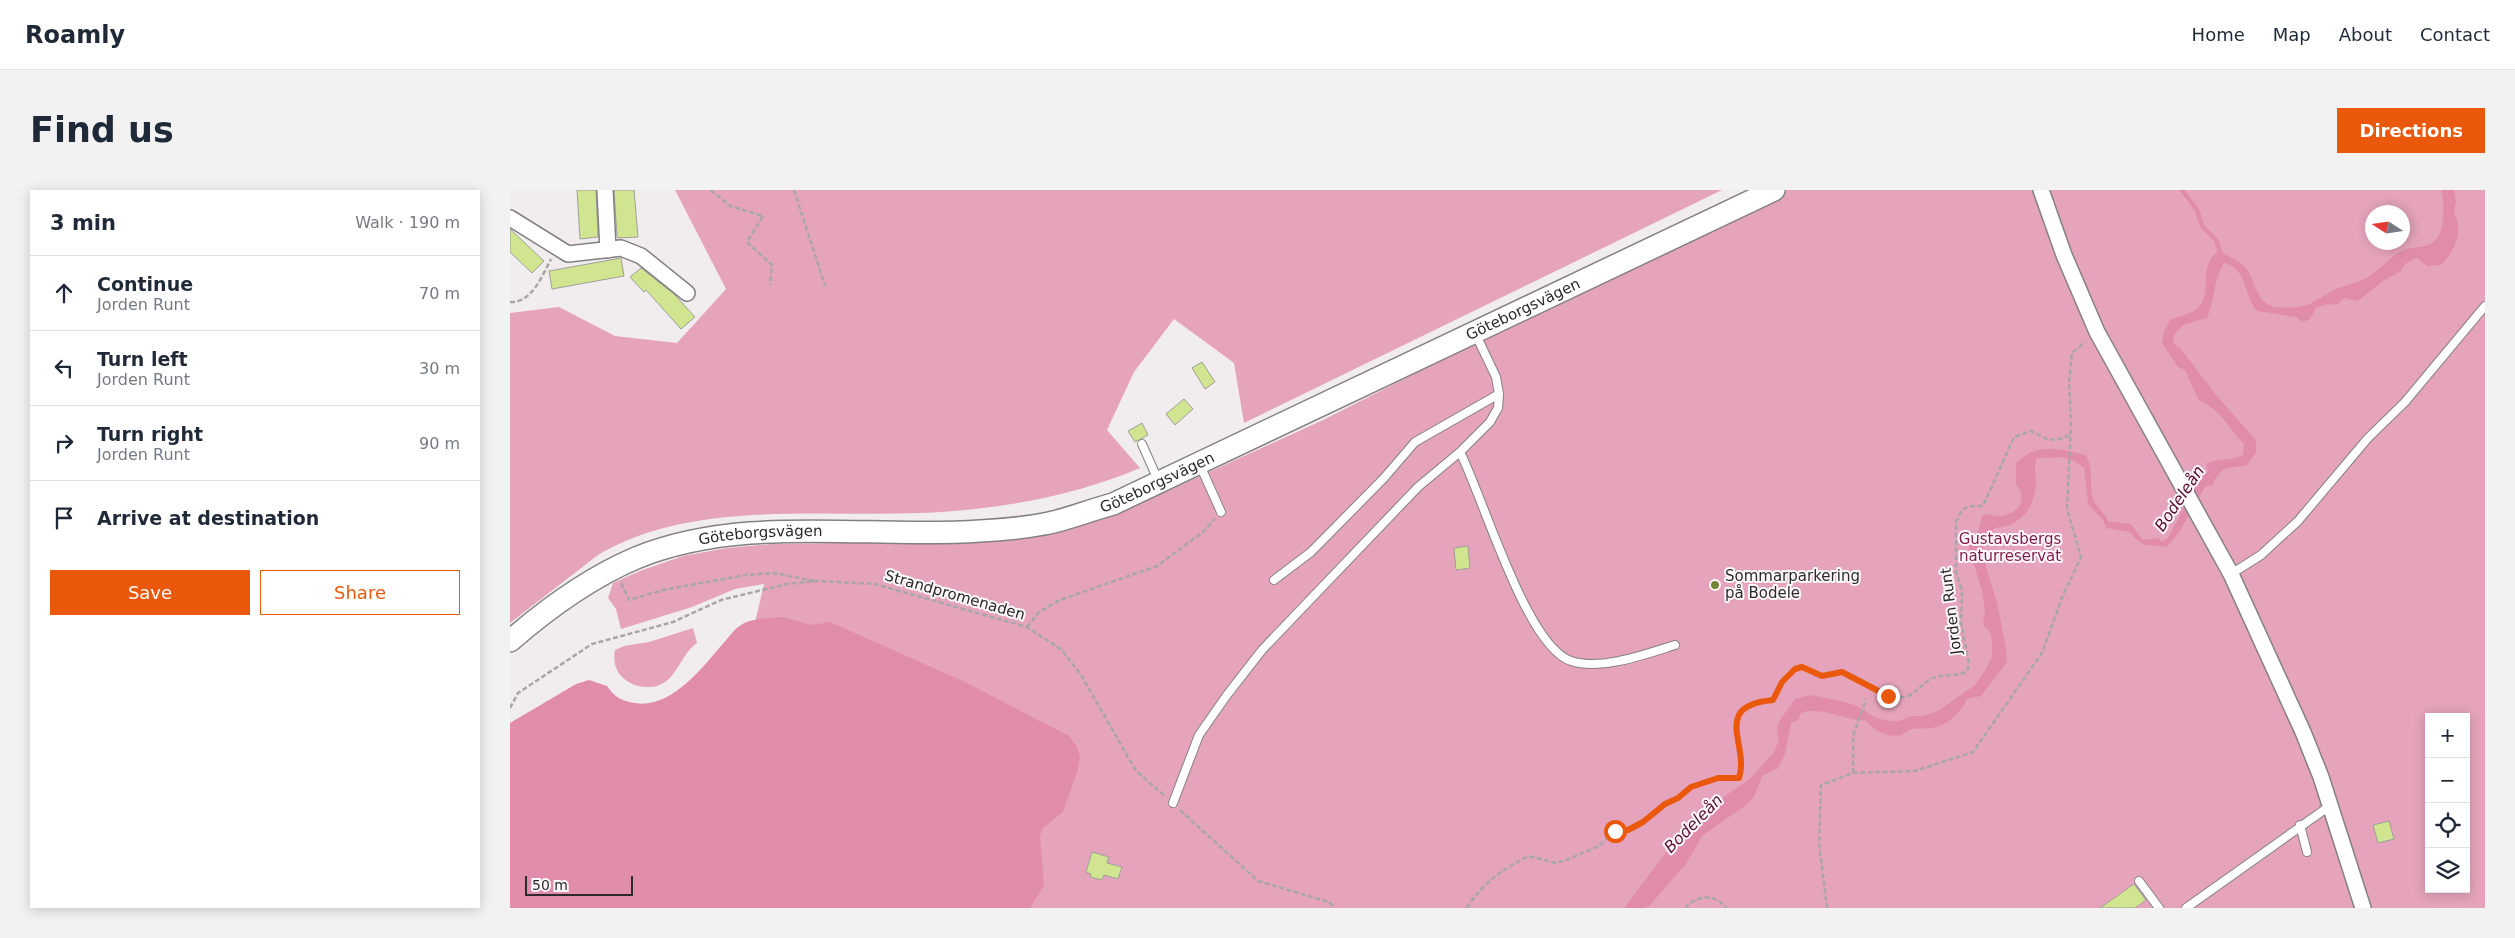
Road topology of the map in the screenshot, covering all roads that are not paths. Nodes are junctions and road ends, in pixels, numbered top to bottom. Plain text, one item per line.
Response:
1 (606, 190) edge
2 (1774, 190) edge
3 (2041, 190) edge
4 (510, 218) edge
5 (608, 250) junction
6 (687, 292) dead end
7 (2485, 306) edge
8 (1474, 332) junction
9 (1499, 394) junction
10 (1142, 444) dead end
11 (1460, 452) junction
12 (1198, 463) junction
13 (1159, 481) junction
14 (1221, 512) road end
15 (2231, 574) junction
16 (1274, 580) dead end
17 (510, 641) edge
18 (1675, 645) dead end
19 (1173, 803) road end
20 (2331, 805) junction
21 (2300, 825) junction
22 (2307, 852) dead end
23 (2139, 881) dead end
24 (2159, 908) edge
25 (2186, 908) edge
26 (2363, 908) edge

1 - 5 street
2 - 8 street, Göteborgsvägen
3 - 15 street
4 - 5 street
5 - 6 street
7 - 15 lane
8 - 9 lane
8 - 12 street, Göteborgsvägen
9 - 11 lane
9 - 16 lane
10 - 13 lane
11 - 18 lane
11 - 19 lane
12 - 13 street, Göteborgsvägen
12 - 14 lane
13 - 17 street, Göteborgsvägen
15 - 20 street
20 - 21 lane
20 - 26 street
21 - 22 lane
21 - 25 lane
23 - 24 lane

